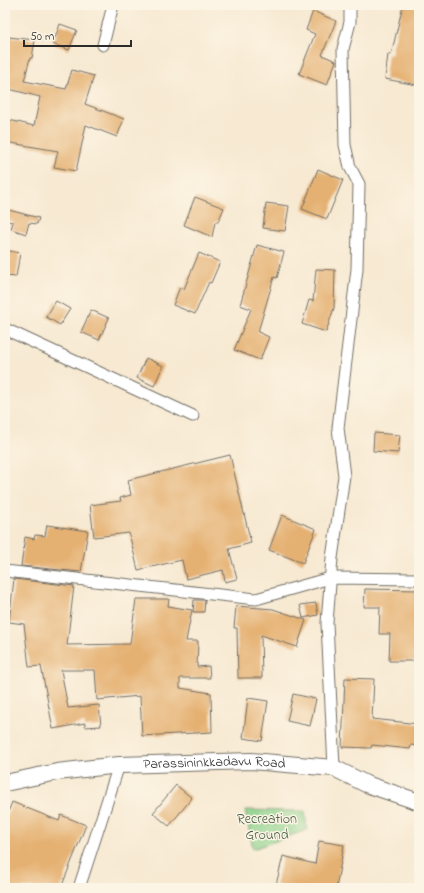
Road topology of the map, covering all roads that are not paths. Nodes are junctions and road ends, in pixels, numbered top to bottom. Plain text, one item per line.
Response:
1 (113, 5) edge
2 (350, 5) edge
3 (103, 45) dead end
4 (5, 329) edge
5 (193, 416) dead end
6 (5, 571) edge
7 (330, 578) junction
8 (419, 579) edge
9 (119, 765) junction
10 (334, 768) junction
11 (5, 783) edge
12 (419, 802) edge
13 (79, 888) edge

1 - 3 street
2 - 7 street
4 - 5 street
6 - 7 street
7 - 8 street
7 - 10 street
9 - 10 main road, Parassininkkadavu Road
9 - 11 main road, Parassininkkadavu Road
9 - 13 street
10 - 12 main road, Parassininkkadavu Road

